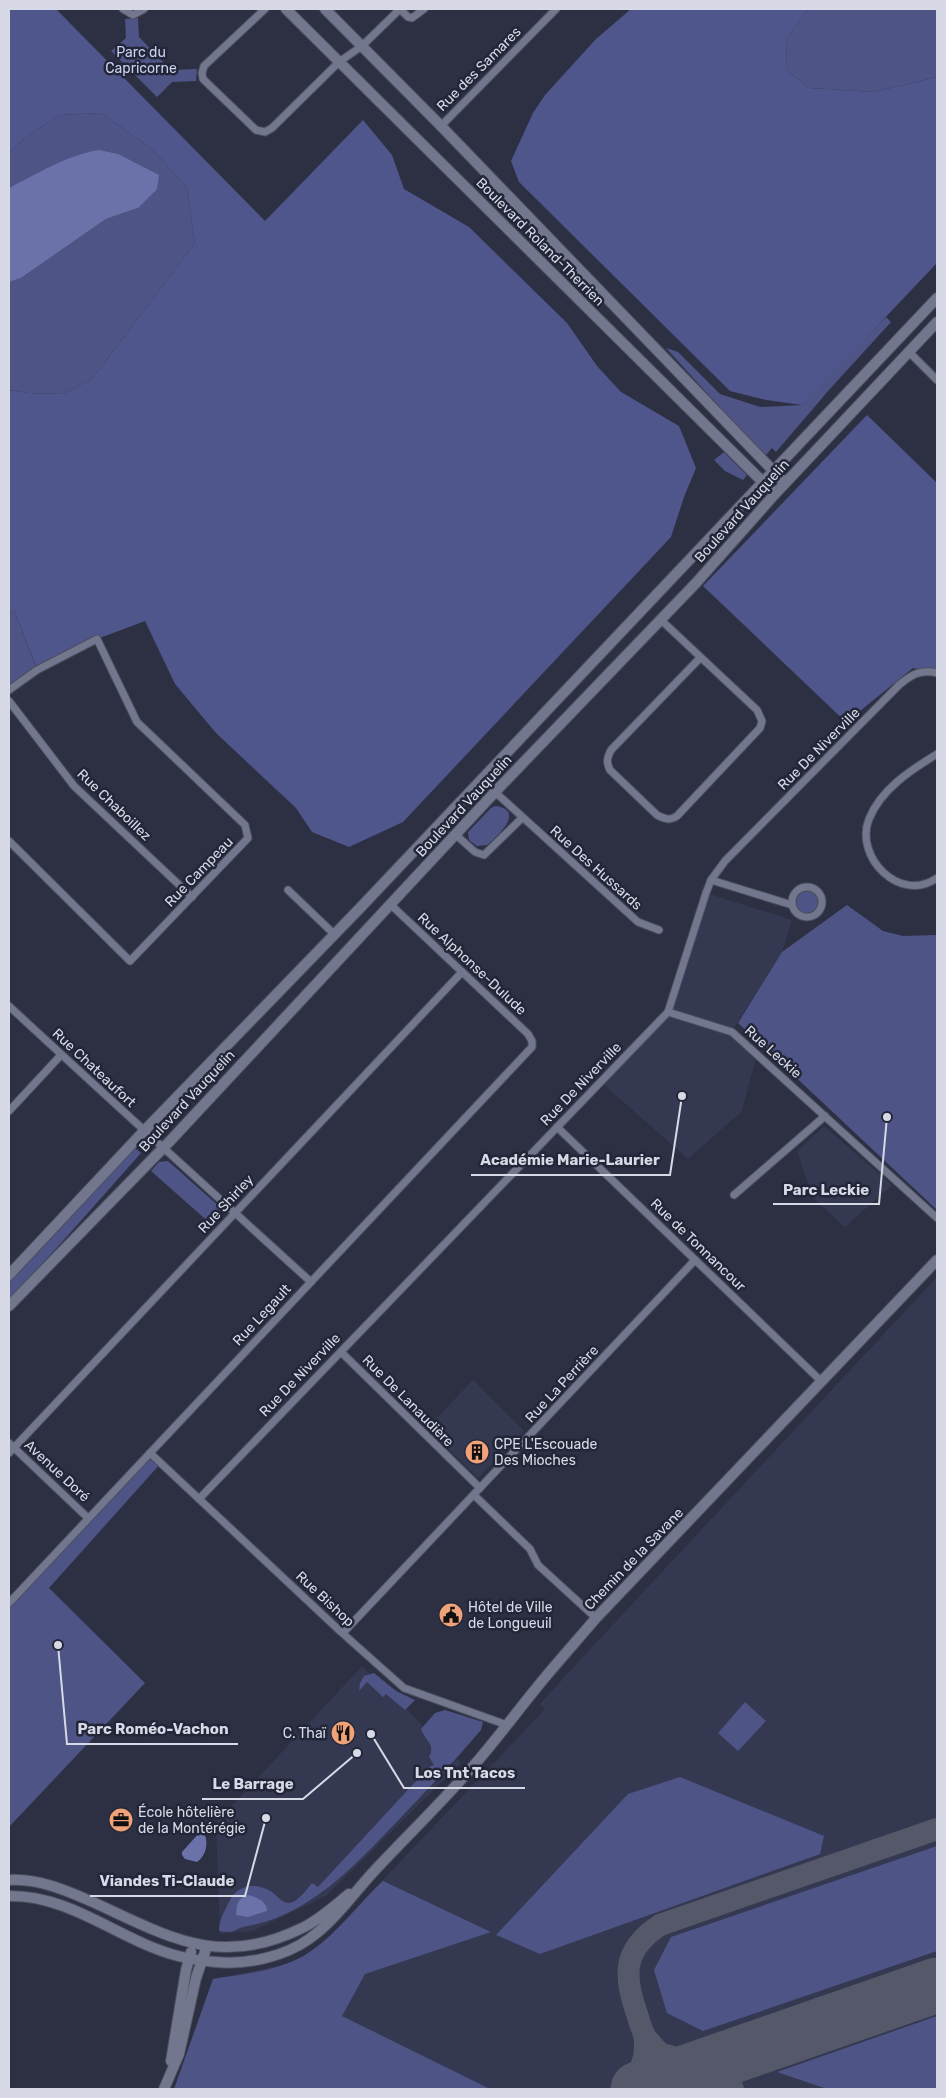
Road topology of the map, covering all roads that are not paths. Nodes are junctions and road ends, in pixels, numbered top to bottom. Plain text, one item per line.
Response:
1 (123, 9) edge
2 (144, 9) edge
3 (265, 9) edge
4 (286, 9) edge
5 (325, 9) edge
6 (400, 9) edge
7 (424, 9) edge
8 (556, 9) edge
9 (362, 46) junction
10 (339, 62) junction
11 (441, 126) junction
12 (937, 298) edge
13 (937, 322) edge
14 (910, 353) junction
15 (937, 380) edge
16 (772, 472) junction
17 (763, 483) junction
18 (785, 483) junction
19 (774, 494) junction
20 (660, 620) junction
21 (700, 658) junction
22 (937, 673) edge
23 (9, 690) edge
24 (9, 701) edge
25 (937, 754) edge
26 (495, 792) junction
27 (522, 818) junction
28 (456, 835) junction
29 (9, 841) edge
30 (937, 878) edge
31 (711, 880) junction
32 (288, 890) dead end
33 (192, 897) junction
34 (390, 904) junction
35 (792, 905) junction
36 (659, 930) dead end
37 (334, 934) junction
38 (462, 972) junction
39 (9, 1006) edge
40 (668, 1012) junction
41 (533, 1044) joint
42 (61, 1055) junction
43 (9, 1111) edge
44 (825, 1116) junction
45 (557, 1128) junction
46 (144, 1131) junction
47 (164, 1148) junction
48 (734, 1195) dead end
49 (234, 1212) junction
50 (937, 1218) edge
51 (695, 1260) junction
52 (937, 1260) edge
53 (9, 1275) edge
54 (311, 1282) junction
55 (9, 1306) edge
56 (341, 1352) junction
57 (821, 1381) junction
58 (10, 1448) edge
59 (150, 1452) junction
60 (480, 1488) junction
61 (474, 1494) junction
62 (198, 1499) junction
63 (88, 1518) junction
64 (9, 1603) edge
65 (596, 1618) junction
66 (343, 1634) junction
67 (507, 1725) junction
68 (9, 1880) edge
69 (360, 1886) junction
70 (9, 1896) edge
71 (193, 1944) junction
72 (207, 1946) junction
73 (189, 1958) junction
74 (202, 1960) junction
75 (170, 2072) junction
76 (164, 2089) edge

1 - 2 street
3 - 10 street
4 - 10 street, Boulevard Roland-Therrien
5 - 9 street, Boulevard Roland-Therrien
6 - 7 street
6 - 9 street
8 - 11 street, Rue des Samares
9 - 10 street
9 - 11 street, Boulevard Roland-Therrien
10 - 17 street, Boulevard Roland-Therrien
11 - 16 street, Boulevard Roland-Therrien
12 - 16 street, Boulevard Vauquelin
13 - 14 street, Boulevard Vauquelin
14 - 15 street
14 - 18 street, Boulevard Vauquelin
16 - 17 street, Boulevard Vauquelin
16 - 18 street, Boulevard Roland-Therrien
17 - 19 street, Boulevard Roland-Therrien
17 - 37 street, Boulevard Vauquelin
18 - 19 street, Boulevard Vauquelin
19 - 20 street, Boulevard Vauquelin
20 - 21 street
20 - 26 street, Boulevard Vauquelin
21 - 21 street
22 - 31 street, Rue De Niverville
23 - 33 street, Rue Campeau
24 - 33 street, Rue Chaboillez
25 - 30 street
26 - 27 street, Rue Des Hussards
26 - 28 street, Boulevard Vauquelin
27 - 28 street
27 - 36 street, Rue Des Hussards
28 - 34 street, Boulevard Vauquelin
29 - 33 street, Rue Campeau
31 - 35 street
31 - 40 street, Rue De Niverville
32 - 37 street
34 - 38 street, Rue Alphonse-Dulude
34 - 47 street, Boulevard Vauquelin
35 - 35 street
37 - 46 street, Boulevard Vauquelin
38 - 41 street, Rue Alphonse-Dulude
38 - 49 street, Rue Shirley
39 - 42 street, Rue Chateaufort
40 - 44 street, Rue Leckie
40 - 45 street, Rue De Niverville
41 - 54 street, Rue Legault
42 - 43 street
42 - 46 street, Rue Chateaufort
44 - 48 street
44 - 50 street, Rue Leckie
45 - 51 street, Rue de Tonnancour
45 - 56 street, Rue De Niverville
46 - 47 street, Rue Chateaufort
46 - 53 street, Boulevard Vauquelin
47 - 49 street, Rue Chateaufort
47 - 55 street, Boulevard Vauquelin
49 - 54 street, Rue Chateaufort
49 - 58 street, Rue Shirley
51 - 57 street, Rue de Tonnancour
51 - 60 street, Rue La Perrière
52 - 57 street, Chemin de la Savane
54 - 59 street, Rue Legault
56 - 60 street, Rue De Lanaudière
56 - 62 street, Rue De Niverville
57 - 65 street, Chemin de la Savane
58 - 63 street, Avenue Doré
59 - 62 street, Rue Bishop
59 - 63 street, Rue Legault
60 - 61 street, Rue La Perrière
61 - 65 street
61 - 66 street, Rue La Perrière
62 - 66 street, Rue Bishop
63 - 64 street, Rue Legault
65 - 67 street, Chemin de la Savane
66 - 67 street, Rue Bishop
67 - 69 street, Chemin de la Savane
68 - 71 street, Chemin de la Savane
69 - 72 street, Chemin de la Savane
69 - 74 street, Chemin de la Savane
70 - 73 street, Chemin de la Savane
71 - 72 street, Chemin de la Savane
71 - 73 street
72 - 74 street
73 - 74 street, Chemin de la Savane
73 - 75 street
74 - 75 street
75 - 76 street

